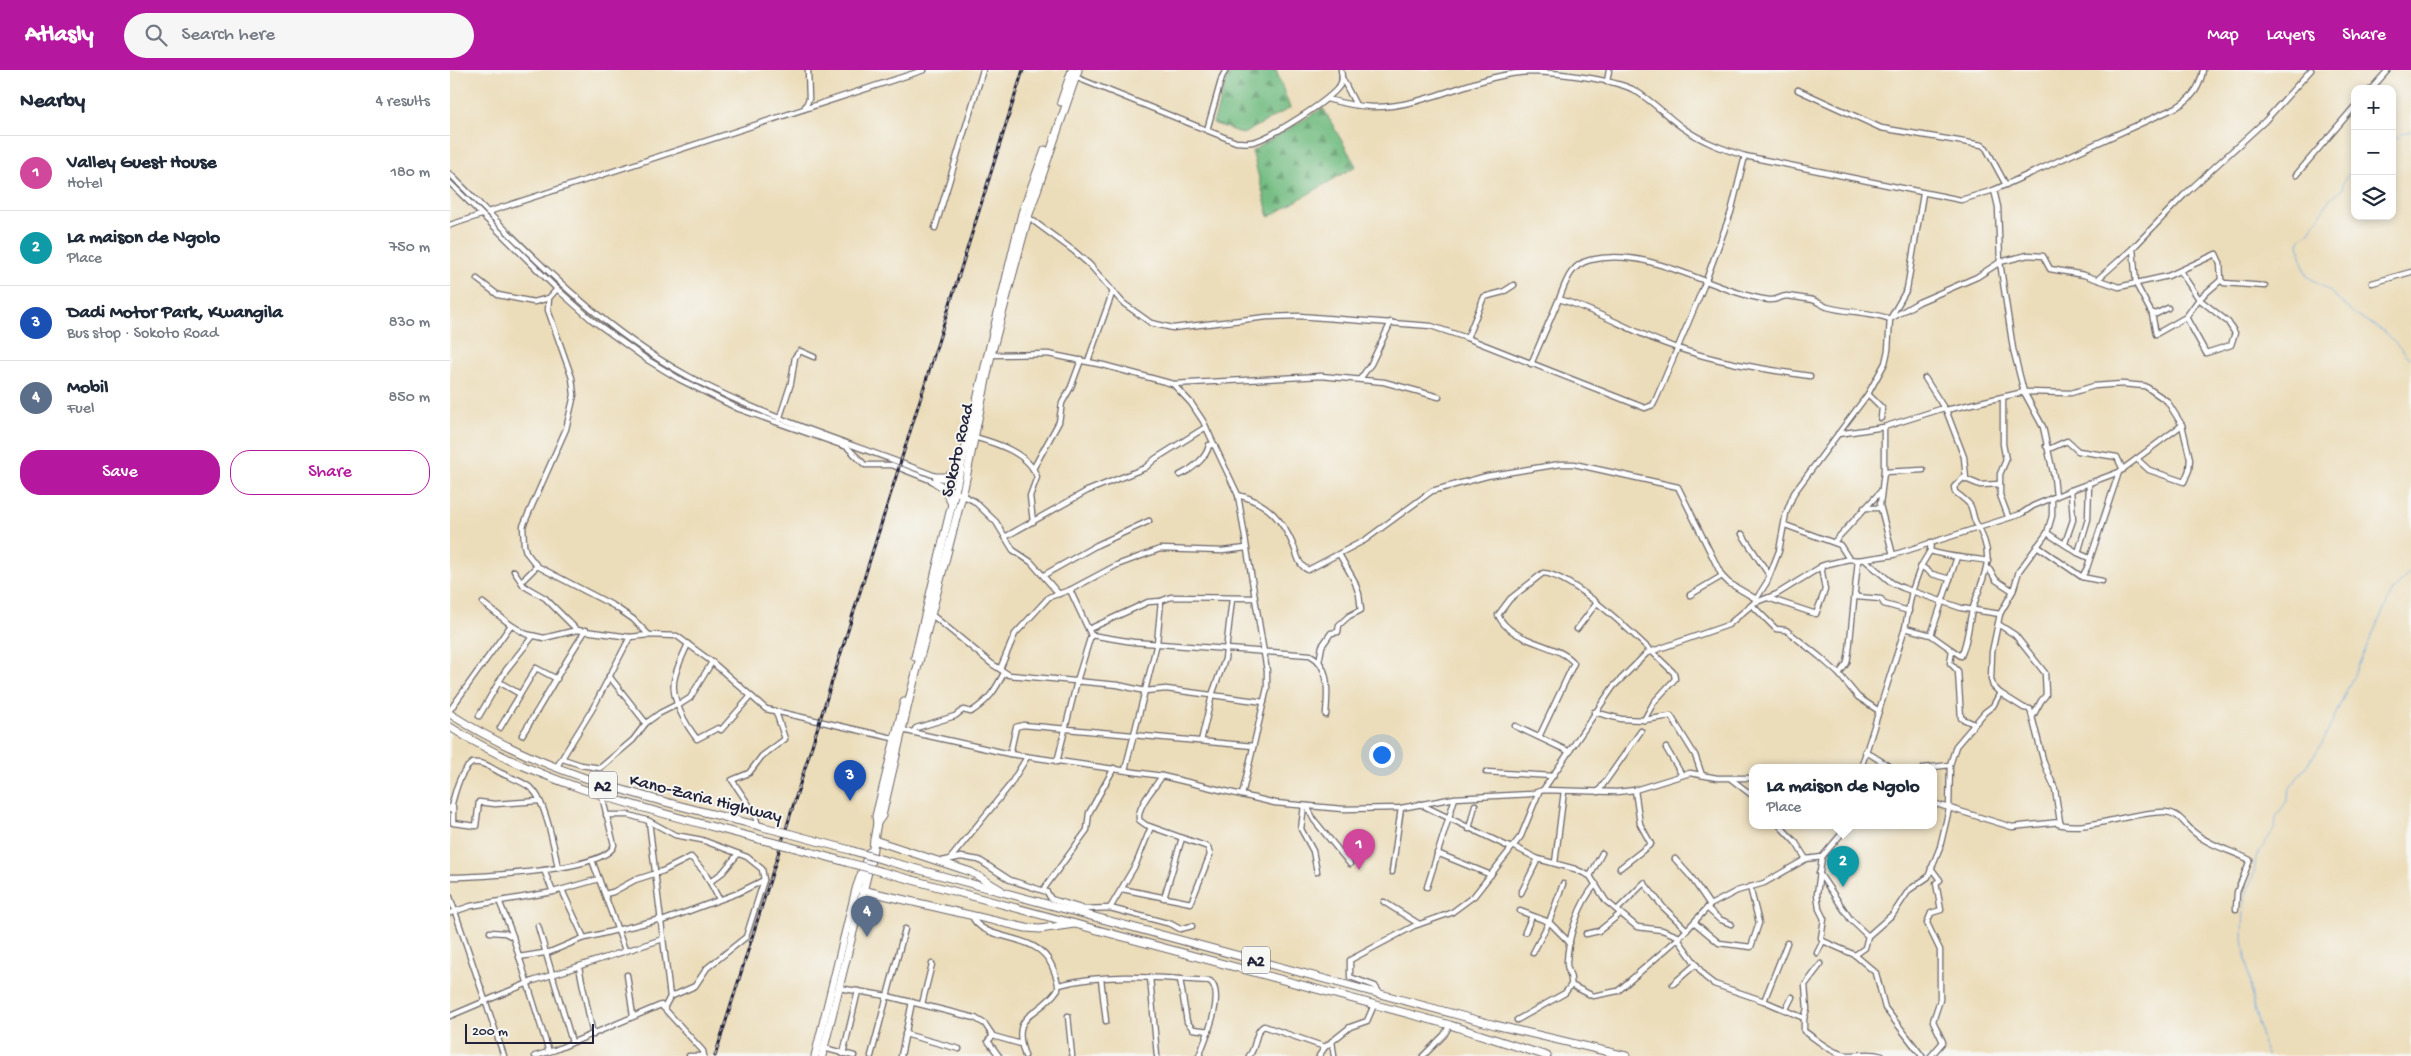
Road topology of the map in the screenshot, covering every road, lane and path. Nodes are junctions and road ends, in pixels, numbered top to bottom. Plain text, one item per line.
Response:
1 (808, 70) edge
2 (924, 70) edge
3 (983, 70) edge
4 (1226, 70) edge
5 (1341, 70) edge
6 (1609, 70) edge
7 (2203, 70) edge
8 (2311, 70) edge
9 (2388, 70) edge
10 (917, 71) edge
11 (1075, 72) edge
12 (1342, 78) junction
13 (1607, 82) junction
14 (2375, 85) edge
15 (1798, 90) dead end
16 (809, 99) junction
17 (1326, 100) junction
18 (818, 105) junction
19 (1356, 105) junction
20 (804, 109) junction
21 (2351, 111) edge
22 (1207, 130) junction
23 (1745, 156) junction
24 (450, 174) edge
25 (2296, 175) dead end
26 (450, 183) edge
27 (2006, 185) junction
28 (1994, 190) junction
29 (1923, 194) junction
30 (488, 212) junction
31 (481, 215) junction
32 (1028, 217) junction
33 (450, 226) edge
34 (935, 228) dead end
35 (2133, 248) junction
36 (2000, 262) junction
37 (545, 268) junction
38 (2180, 270) junction
39 (540, 272) junction
40 (2411, 272) edge
41 (476, 279) dead end
42 (2098, 279) junction
43 (2221, 280) junction
44 (1705, 283) junction
45 (2372, 283) dead end
46 (2136, 284) junction
47 (1514, 285) dead end
48 (2265, 286) dead end
49 (557, 289) junction
50 (1113, 291) junction
51 (549, 298) junction
52 (1559, 299) junction
53 (2199, 299) junction
54 (2168, 308) dead end
55 (2152, 314) junction
56 (2186, 317) junction
57 (1890, 319) junction
58 (1391, 322) junction
59 (1467, 338) junction
60 (1677, 348) junction
61 (991, 355) junction
62 (814, 356) dead end
63 (1080, 360) junction
64 (1088, 361) junction
65 (1531, 364) junction
66 (1810, 376) dead end
67 (1925, 378) dead end
68 (1360, 379) junction
69 (1173, 384) junction
70 (2024, 392) junction
71 (1868, 394) junction
72 (1439, 397) dead end
73 (2003, 398) junction
74 (1945, 409) junction
75 (779, 418) junction
76 (1882, 418) dead end
77 (777, 424) junction
78 (2182, 425) junction
79 (1206, 427) junction
80 (1884, 427) junction
81 (1838, 434) junction
82 (974, 437) junction
83 (1215, 445) junction
84 (2046, 446) junction
85 (2138, 459) junction
86 (961, 469) junction
87 (1033, 469) junction
88 (1923, 470) dead end
89 (2121, 471) junction
90 (1884, 472) junction
91 (1180, 475) dead end
92 (1966, 479) junction
93 (936, 480) junction
94 (2089, 483) junction
95 (2000, 484) junction
96 (960, 490) junction
97 (2071, 490) junction
98 (1881, 491) junction
99 (1238, 495) junction
100 (2054, 497) junction
101 (952, 504) junction
102 (1864, 508) junction
103 (1880, 508) junction
104 (2008, 516) junction
105 (1149, 521) dead end
106 (1033, 522) junction
107 (1785, 525) junction
108 (1979, 527) junction
109 (2047, 532) junction
110 (1742, 534) dead end
111 (1005, 537) junction
112 (1834, 542) junction
113 (1931, 542) junction
114 (2065, 543) junction
115 (2037, 546) junction
116 (1246, 548) junction
117 (1930, 551) junction
118 (2078, 553) junction
119 (1339, 554) junction
120 (1893, 555) junction
121 (1957, 557) junction
122 (2089, 558) junction
123 (1849, 559) junction
124 (1858, 560) junction
125 (1865, 560) junction
126 (1988, 561) junction
127 (537, 566) junction
128 (1821, 566) junction
129 (1921, 566) junction
130 (1988, 569) junction
131 (514, 571) dead end
132 (1044, 575) junction
133 (1769, 575) junction
134 (1722, 576) junction
135 (2082, 578) junction
136 (1950, 579) junction
137 (522, 581) junction
138 (2102, 581) dead end
139 (1070, 590) junction
140 (1912, 591) junction
141 (2013, 591) junction
142 (1059, 594) junction
143 (1856, 594) junction
144 (1690, 595) dead end
145 (1254, 598) junction
146 (1768, 598) junction
147 (1232, 599) junction
148 (1160, 601) junction
149 (1943, 602) junction
150 (483, 603) dead end
151 (1754, 603) junction
152 (1596, 604) junction
153 (1972, 610) junction
154 (1909, 611) junction
155 (2000, 614) junction
156 (932, 615) junction
157 (1998, 624) junction
158 (511, 625) junction
159 (1905, 628) junction
160 (1089, 629) junction
161 (1577, 629) dead end
162 (577, 630) junction
163 (586, 630) junction
164 (649, 635) junction
165 (1091, 635) junction
166 (1931, 635) junction
167 (532, 636) junction
168 (630, 637) junction
169 (688, 644) junction
170 (1157, 644) junction
171 (1227, 649) junction
172 (1952, 650) junction
173 (1652, 651) junction
174 (1263, 652) junction
175 (712, 662) junction
176 (1319, 664) junction
177 (1002, 671) junction
178 (1839, 674) junction
179 (609, 676) junction
180 (557, 679) junction
181 (1077, 681) junction
182 (499, 682) junction
183 (1145, 690) junction
184 (2000, 693) junction
185 (520, 694) junction
186 (1212, 695) junction
187 (750, 696) junction
188 (1264, 702) junction
189 (678, 705) junction
190 (450, 710) edge
191 (1879, 711) junction
192 (776, 712) junction
193 (1594, 712) junction
194 (450, 714) edge
195 (479, 716) dead end
196 (1326, 716) dead end
197 (2033, 716) junction
198 (1644, 720) junction
199 (646, 723) junction
200 (1514, 726) dead end
201 (1973, 726) junction
202 (450, 727) edge
203 (500, 728) dead end
204 (1065, 729) junction
205 (902, 730) junction
206 (1641, 731) dead end
207 (913, 732) junction
208 (522, 734) dead end
209 (1134, 736) junction
210 (1539, 737) junction
211 (897, 739) junction
212 (1201, 741) junction
213 (1253, 746) junction
214 (1666, 748) dead end
215 (1865, 751) junction
216 (1570, 752) junction
217 (1010, 754) junction
218 (1027, 757) junction
219 (563, 759) junction
220 (1057, 762) junction
221 (1862, 764) edge
222 (1886, 764) edge
223 (1950, 765) junction
224 (1937, 766) edge
225 (556, 768) junction
226 (1114, 768) junction
227 (1125, 770) junction
228 (1486, 772) dead end
229 (1702, 775) junction
230 (1162, 776) junction
231 (1553, 776) junction
232 (1682, 776) junction
233 (1749, 778) edge
234 (1731, 779) junction
235 (1564, 790) junction
236 (1635, 790) junction
237 (1541, 791) junction
238 (1598, 792) junction
239 (1749, 793) edge
240 (1242, 795) junction
241 (602, 796) junction
242 (1455, 798) junction
243 (452, 801) junction
244 (539, 801) junction
245 (1420, 804) junction
246 (1937, 804) edge
247 (1476, 805) dead end
248 (1305, 806) junction
249 (1400, 808) junction
250 (1949, 809) junction
251 (450, 810) edge
252 (606, 814) junction
253 (1448, 817) junction
254 (649, 821) junction
255 (2058, 824) junction
256 (758, 826) junction
257 (1151, 827) junction
258 (1469, 829) junction
259 (1782, 829) edge
260 (1845, 829) edge
261 (1182, 838) junction
262 (874, 840) junction
263 (1512, 847) junction
264 (871, 850) junction
265 (1437, 853) junction
266 (738, 854) junction
267 (1602, 854) dead end
268 (1822, 857) junction
269 (950, 859) junction
270 (1538, 859) junction
271 (1675, 859) dead end
272 (1806, 859) junction
273 (592, 860) junction
274 (941, 862) junction
275 (1555, 863) junction
276 (1350, 864) dead end
277 (558, 868) junction
278 (1620, 868) dead end
279 (1931, 868) junction
280 (544, 870) junction
281 (1316, 872) dead end
282 (1392, 872) dead end
283 (1819, 873) junction
284 (654, 874) junction
285 (1491, 874) junction
286 (1590, 876) junction
287 (450, 877) edge
288 (599, 879) junction
289 (764, 880) junction
290 (959, 881) junction
291 (710, 882) junction
292 (1563, 884) dead end
293 (1596, 884) junction
294 (1427, 887) dead end
295 (1750, 887) junction
296 (562, 890) junction
297 (862, 890) junction
298 (1043, 890) junction
299 (1122, 890) junction
300 (956, 891) junction
301 (553, 892) junction
302 (1521, 893) dead end
303 (604, 894) junction
304 (1013, 896) junction
305 (450, 897) edge
306 (1164, 898) junction
307 (719, 899) junction
308 (500, 902) junction
309 (1384, 902) dead end
310 (1708, 907) junction
311 (1110, 908) junction
312 (2236, 909) dead end
313 (1520, 911) dead end
314 (453, 912) edge
315 (1618, 912) junction
316 (972, 916) junction
317 (1532, 916) junction
318 (662, 921) junction
319 (1549, 922) junction
320 (1694, 923) junction
321 (1081, 924) junction
322 (1419, 924) junction
323 (1731, 924) dead end
324 (538, 926) dead end
325 (1192, 926) dead end
326 (618, 928) junction
327 (905, 929) dead end
328 (1687, 930) junction
329 (490, 932) dead end
330 (1525, 932) dead end
331 (1586, 934) dead end
332 (1868, 936) junction
333 (513, 937) junction
334 (584, 938) junction
335 (1679, 938) junction
336 (663, 939) junction
337 (1823, 941) junction
338 (1570, 943) junction
339 (1787, 943) dead end
340 (625, 950) junction
341 (545, 953) junction
342 (1533, 953) dead end
343 (1817, 953) dead end
344 (1856, 955) junction
345 (519, 957) junction
346 (932, 964) dead end
347 (1696, 964) junction
348 (1821, 964) dead end
349 (579, 967) junction
350 (628, 975) dead end
351 (551, 976) junction
352 (1150, 977) junction
353 (1101, 979) junction
354 (1180, 979) junction
355 (528, 984) junction
356 (1673, 984) dead end
357 (1058, 985) junction
358 (1571, 985) junction
359 (839, 988) junction
360 (858, 991) junction
361 (1380, 994) junction
362 (887, 996) junction
363 (1792, 997) dead end
364 (670, 998) junction
365 (486, 1001) junction
366 (1764, 1001) junction
367 (912, 1002) junction
368 (922, 1004) junction
369 (1374, 1004) junction
370 (664, 1008) junction
371 (1786, 1009) junction
372 (450, 1016) edge
373 (633, 1016) junction
374 (1068, 1016) dead end
375 (1804, 1018) junction
376 (1106, 1020) dead end
377 (1517, 1020) dead end
378 (1450, 1024) junction
379 (1209, 1031) junction
380 (905, 1034) junction
381 (594, 1035) junction
382 (992, 1036) junction
383 (1332, 1041) junction
384 (572, 1042) junction
385 (1021, 1044) junction
386 (1325, 1047) junction
387 (959, 1049) dead end
388 (549, 1052) junction
389 (823, 1052) edge
390 (1602, 1053) edge
391 (842, 1054) junction
392 (504, 1056) edge
393 (535, 1056) edge
394 (689, 1056) edge
395 (703, 1056) edge
396 (815, 1056) edge
397 (854, 1056) edge
398 (871, 1056) edge
399 (901, 1056) edge
400 (1000, 1056) edge
401 (1025, 1056) edge
402 (1072, 1056) edge
403 (1157, 1056) edge
404 (1199, 1056) edge
405 (1249, 1056) edge
406 (1319, 1056) edge
407 (1334, 1056) edge
408 (1424, 1056) edge
409 (1547, 1056) edge
410 (1623, 1056) edge
411 (1882, 1056) edge
412 (1922, 1056) edge
413 (1930, 1056) edge

1 - 16 street
2 - 10 street
3 - 34 street
4 - 22 street
5 - 12 street
6 - 13 street
7 - 27 street
8 - 35 street
9 - 14 street
10 - 18 street
11 - 22 street
11 - 32 main road, Sokoto Road
11 - 86 main road, Sokoto Road
12 - 17 street
12 - 19 street
13 - 19 street
13 - 23 street
15 - 27 street
16 - 18 street
16 - 20 street
17 - 19 street
17 - 22 street
18 - 20 street
20 - 30 street
21 - 25 street
23 - 29 street
23 - 44 street
24 - 30 street
26 - 31 street
27 - 28 street
28 - 29 street
28 - 36 street
29 - 57 street
30 - 37 street
31 - 33 street
31 - 39 street
32 - 50 street
32 - 61 main road, Sokoto Road
35 - 42 street
35 - 46 street
36 - 42 street
36 - 57 street
36 - 70 street
37 - 39 street
37 - 75 street
38 - 43 street
38 - 46 street
38 - 53 street
39 - 49 street
40 - 45 street
41 - 51 street
42 - 46 street
43 - 48 street
43 - 53 street
44 - 52 street
44 - 57 street
44 - 60 street
46 - 55 street
47 - 59 street
49 - 51 street
49 - 77 street
50 - 58 street
50 - 64 street
51 - 127 street
52 - 60 street
52 - 65 street
53 - 56 street
53 - 56 street
54 - 55 street
55 - 56 street
57 - 71 street
58 - 59 street
58 - 68 street
59 - 65 street
60 - 65 street
60 - 66 street
61 - 63 street
61 - 82 main road, Sokoto Road
62 - 75 street
63 - 64 street
63 - 87 street
64 - 69 street
67 - 74 street
68 - 69 street
68 - 72 street
69 - 79 street
70 - 73 street
70 - 78 street
70 - 84 street
71 - 76 street
71 - 81 street
73 - 74 street
73 - 95 street
74 - 80 street
74 - 92 street
75 - 77 street
75 - 93 street
77 - 93 street
78 - 85 street
78 - 85 street
79 - 83 street
79 - 106 street
80 - 81 street
80 - 90 street
81 - 107 street
82 - 87 street
82 - 96 main road, Sokoto Road
83 - 91 street
83 - 99 street
84 - 89 street
84 - 100 street
85 - 89 street
86 - 93 main road
86 - 96 main road, Sokoto Road
87 - 106 street
88 - 90 street
89 - 94 street
89 - 122 street
90 - 98 street
92 - 95 street
92 - 108 street
93 - 96 street
93 - 101 main road
94 - 97 street
94 - 118 street
95 - 104 street
96 - 101 main road
96 - 111 street
96 - 156 main road, Sokoto Road
97 - 100 street
97 - 114 street
98 - 102 street
98 - 103 street
99 - 116 street
99 - 119 street
100 - 104 street
100 - 109 street
101 - 211 main road
102 - 103 street
102 - 112 street
103 - 120 street
104 - 108 street
105 - 132 street
106 - 111 street
107 - 112 street
107 - 133 street
108 - 113 street
108 - 126 street
109 - 114 street
109 - 115 street
110 - 133 street
111 - 132 street
112 - 123 street
113 - 117 street
113 - 120 street
114 - 118 street
115 - 135 street
115 - 141 street
116 - 139 street
116 - 145 street
117 - 121 street
117 - 129 street
118 - 122 street
119 - 134 street
119 - 176 street
120 - 125 street
121 - 126 street
121 - 136 street
122 - 135 street
123 - 124 street
123 - 128 street
124 - 125 street
124 - 143 street
125 - 140 street
126 - 130 street
127 - 137 street
127 - 164 street
128 - 146 street
128 - 146 street
129 - 136 street
129 - 140 street
130 - 141 street
130 - 153 street
131 - 137 street
132 - 142 street
133 - 151 street
134 - 144 street
134 - 151 street
135 - 138 street
136 - 149 street
137 - 162 street
139 - 142 street
139 - 160 street
140 - 149 street
140 - 154 street
141 - 155 street
142 - 177 street
143 - 154 street
143 - 178 street
145 - 147 street
145 - 174 street
146 - 151 street
147 - 148 street
147 - 171 street
148 - 160 street
148 - 170 street
149 - 153 street
149 - 166 street
150 - 158 street
151 - 173 street
151 - 178 street
152 - 161 street
152 - 173 street
152 - 210 street
153 - 155 street
153 - 172 street
154 - 159 street
155 - 157 street
156 - 177 street
156 - 205 main road, Sokoto Road
157 - 184 street
157 - 197 street
158 - 167 street
158 - 190 street
159 - 166 street
159 - 191 street
160 - 165 street
162 - 163 street
162 - 167 street
163 - 168 street
163 - 180 street
164 - 168 street
164 - 169 street
165 - 170 street
165 - 181 street
166 - 172 street
167 - 182 street
168 - 179 street
169 - 175 street
169 - 189 street
170 - 171 street
170 - 183 street
171 - 174 street
171 - 186 street
172 - 201 street
173 - 193 street
173 - 198 street
174 - 176 street
174 - 188 street
175 - 187 street
175 - 189 street
176 - 196 street
177 - 181 street
177 - 207 street
178 - 191 street
179 - 199 street
179 - 219 street
180 - 185 street
180 - 208 street
181 - 183 street
181 - 204 street
182 - 185 street
182 - 195 street
183 - 186 street
183 - 209 street
184 - 197 street
184 - 201 street
185 - 203 street
186 - 188 street
186 - 212 street
187 - 189 street
187 - 192 street
188 - 213 street
189 - 199 street
191 - 215 street
192 - 211 street
192 - 256 street
193 - 198 street
193 - 216 street
194 - 225 main road, Kano-Zaria Highway / A2
197 - 255 street
198 - 229 street
199 - 219 street
200 - 210 street
201 - 223 street
202 - 241 main road, Kano-Zaria Highway / A2
204 - 209 street
204 - 217 street
204 - 220 street
205 - 207 street
205 - 211 main road, Sokoto Road
206 - 238 street
207 - 217 street
209 - 212 street
209 - 227 street
210 - 216 street
211 - 262 main road, Sokoto Road
212 - 213 street
213 - 240 street
214 - 232 street
215 - 221 street
215 - 222 street
216 - 231 street
217 - 218 street
218 - 220 street
218 - 269 street
219 - 225 street
220 - 226 street
223 - 224 street
223 - 250 street
225 - 256 main road, Kano-Zaria Highway / A2
226 - 227 street
226 - 298 street
227 - 230 street
228 - 231 street
229 - 232 street
229 - 234 street
230 - 240 street
230 - 257 street
231 - 237 street
232 - 236 street
233 - 234 street
234 - 239 street
235 - 237 street
235 - 238 street
235 - 275 street
236 - 238 street
236 - 278 street
237 - 242 street
237 - 263 street
240 - 248 street
241 - 252 street
241 - 300 main road, Kano-Zaria Highway / A2, bridge
242 - 245 street
242 - 253 street
243 - 244 street
243 - 244 street
243 - 251 street
244 - 277 street
245 - 249 street
245 - 253 street
246 - 250 street
247 - 258 street
248 - 249 street
248 - 276 street
248 - 281 street
249 - 282 street
250 - 255 street
250 - 279 street
252 - 254 street
252 - 273 street
253 - 258 street
253 - 265 street
254 - 266 street
254 - 284 street
255 - 312 street
256 - 290 main road, Kano-Zaria Highway / A2, bridge
257 - 261 street
257 - 299 street
258 - 263 street
259 - 272 street
260 - 268 street
261 - 306 street
261 - 306 street
262 - 264 main road, Sokoto Road
262 - 274 main road
263 - 270 street
263 - 285 street
264 - 297 main road
264 - 396 main road
265 - 285 street
265 - 294 street
266 - 289 street
266 - 291 street
267 - 286 street
268 - 272 street
268 - 283 street
269 - 274 street
269 - 298 street
270 - 275 street
270 - 302 street
271 - 310 street
272 - 295 street
273 - 277 street
273 - 288 street
274 - 304 main road
275 - 286 street
277 - 280 street
279 - 332 street
279 - 413 street
280 - 287 street
280 - 301 street
283 - 332 street
283 - 337 street
284 - 291 street
284 - 303 street
284 - 318 street
285 - 322 street
286 - 293 street
288 - 296 street
288 - 303 street
289 - 307 street
289 - 364 street
290 - 300 main road
290 - 304 main road, A2
291 - 307 street
292 - 319 street
293 - 315 street
293 - 338 street
295 - 310 street
295 - 320 street
296 - 301 street
296 - 334 street
297 - 316 main road
297 - 359 main road
298 - 311 street
299 - 306 street
299 - 311 street
300 - 321 main road, A2
301 - 308 street
303 - 326 street
304 - 361 main road, A2
305 - 314 street
307 - 318 street
308 - 314 street
308 - 333 street
309 - 322 street
310 - 320 street
310 - 323 street
311 - 325 street
313 - 317 street
314 - 365 street
315 - 328 street
315 - 331 street
315 - 335 street
316 - 321 main road
316 - 357 street
317 - 319 street
317 - 330 street
318 - 326 street
318 - 336 street
319 - 338 street
319 - 342 street
320 - 328 street
321 - 369 main road, A2
322 - 361 street
324 - 341 street
326 - 334 street
326 - 340 street
327 - 362 street
328 - 335 street
329 - 333 street
332 - 344 street
333 - 345 street
334 - 341 street
335 - 347 street
335 - 358 street
336 - 340 street
336 - 364 street
337 - 343 street
337 - 344 street
338 - 358 street
339 - 366 street
340 - 349 street
341 - 345 street
341 - 351 street
344 - 412 street
345 - 355 street
346 - 368 street
347 - 356 street
347 - 366 street
348 - 375 street
349 - 351 street
349 - 381 street
350 - 373 street
351 - 355 street
351 - 384 street
352 - 353 street
352 - 354 street
352 - 403 street
353 - 357 street
353 - 376 street
354 - 379 street
354 - 379 street
355 - 365 street
355 - 388 street
357 - 385 street
358 - 377 street
359 - 360 street
359 - 389 main road
360 - 362 street
360 - 391 street
361 - 390 main road, A2
362 - 367 street
362 - 398 street
363 - 371 street
364 - 370 street
365 - 372 street
365 - 392 street
366 - 371 street
367 - 368 street
367 - 380 street
368 - 382 street
369 - 378 main road, A2
369 - 383 street
370 - 373 street
370 - 395 street
371 - 375 street
373 - 381 street
374 - 402 street
375 - 411 street
378 - 408 street
378 - 409 main road, A2
379 - 404 street
380 - 387 street
380 - 399 street
381 - 384 street
382 - 385 street
382 - 400 street
383 - 386 street
383 - 407 street
384 - 388 street
385 - 401 street
386 - 405 street
386 - 406 street
388 - 393 street
389 - 391 street
390 - 410 main road, A2
391 - 397 street
394 - 395 street

